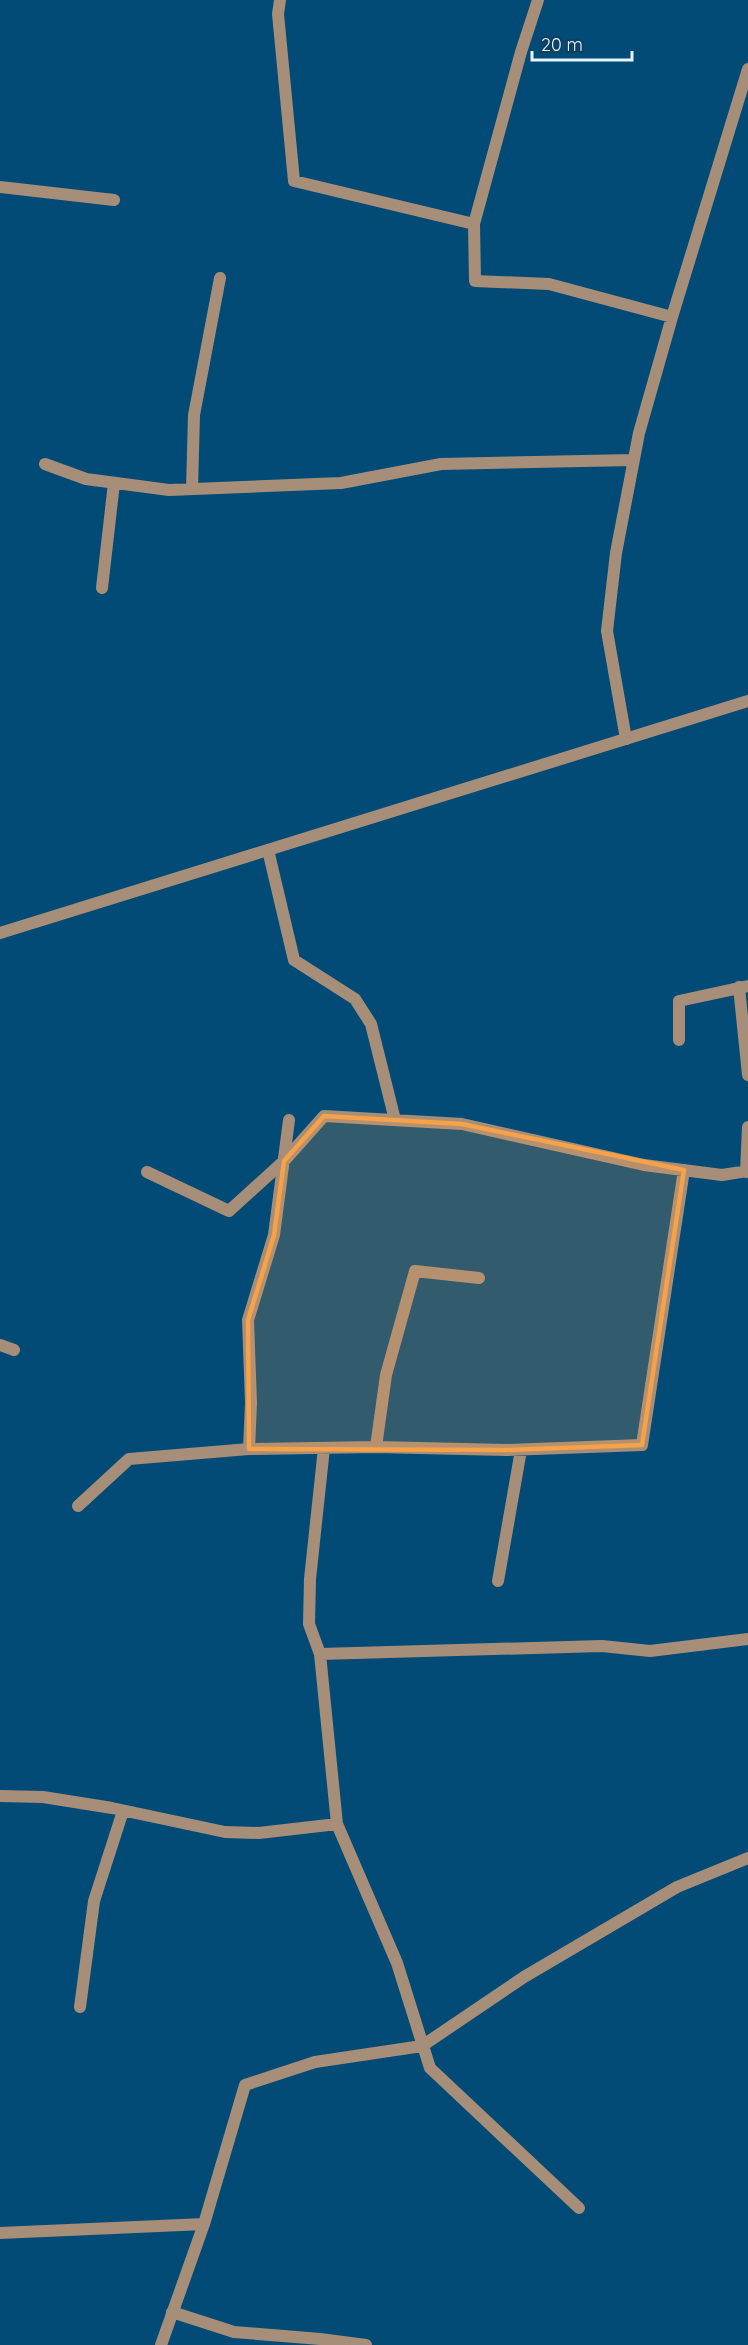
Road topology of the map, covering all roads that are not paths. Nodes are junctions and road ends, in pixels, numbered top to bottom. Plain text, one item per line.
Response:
1 (280, 0) edge
2 (538, 0) edge
3 (748, 69) edge
4 (0, 187) edge
5 (114, 200) dead end
6 (474, 224) junction
7 (220, 278) dead end
8 (672, 317) junction
9 (633, 460) junction
10 (45, 464) dead end
11 (114, 483) junction
12 (192, 489) junction
13 (102, 588) dead end
14 (748, 701) edge
15 (626, 739) junction
16 (268, 850) junction
17 (0, 933) edge
18 (744, 987) edge
19 (679, 1040) dead end
20 (748, 1075) edge
21 (289, 1120) dead end
22 (395, 1120) junction
23 (748, 1127) edge
24 (284, 1161) junction
25 (684, 1170) junction
26 (747, 1171) edge
27 (147, 1172) dead end
28 (480, 1278) dead end
29 (0, 1345) edge
30 (14, 1350) dead end
31 (376, 1447) junction
32 (324, 1448) junction
33 (249, 1449) junction
34 (521, 1450) junction
35 (78, 1506) dead end
36 (498, 1581) dead end
37 (748, 1639) edge
38 (320, 1654) junction
39 (0, 1796) edge
40 (123, 1811) junction
41 (337, 1824) junction
42 (748, 1858) edge
43 (80, 2007) dead end
44 (422, 2046) junction
45 (579, 2208) dead end
46 (204, 2224) junction
47 (0, 2233) edge
48 (172, 2312) junction
49 (161, 2345) edge
50 (366, 2345) edge

1 - 6 street
2 - 6 street
3 - 8 street
4 - 5 street
6 - 8 street
7 - 12 street
8 - 9 street
9 - 12 street
9 - 15 street
10 - 11 street
11 - 12 street
11 - 13 street
14 - 15 street
15 - 16 street
16 - 17 street
16 - 22 street
18 - 19 street
18 - 20 street
21 - 24 street
22 - 24 street
22 - 25 street
23 - 26 street
24 - 27 street
24 - 33 street
25 - 26 street
25 - 34 street
28 - 31 street
29 - 30 street
31 - 32 street
31 - 34 street
32 - 33 street
32 - 38 street
33 - 35 street
34 - 36 street
37 - 38 street
38 - 41 street
39 - 40 street
40 - 41 street
40 - 43 street
41 - 44 street
42 - 44 street
44 - 45 street
44 - 46 street
46 - 47 street
46 - 48 street
48 - 49 street
48 - 50 street

